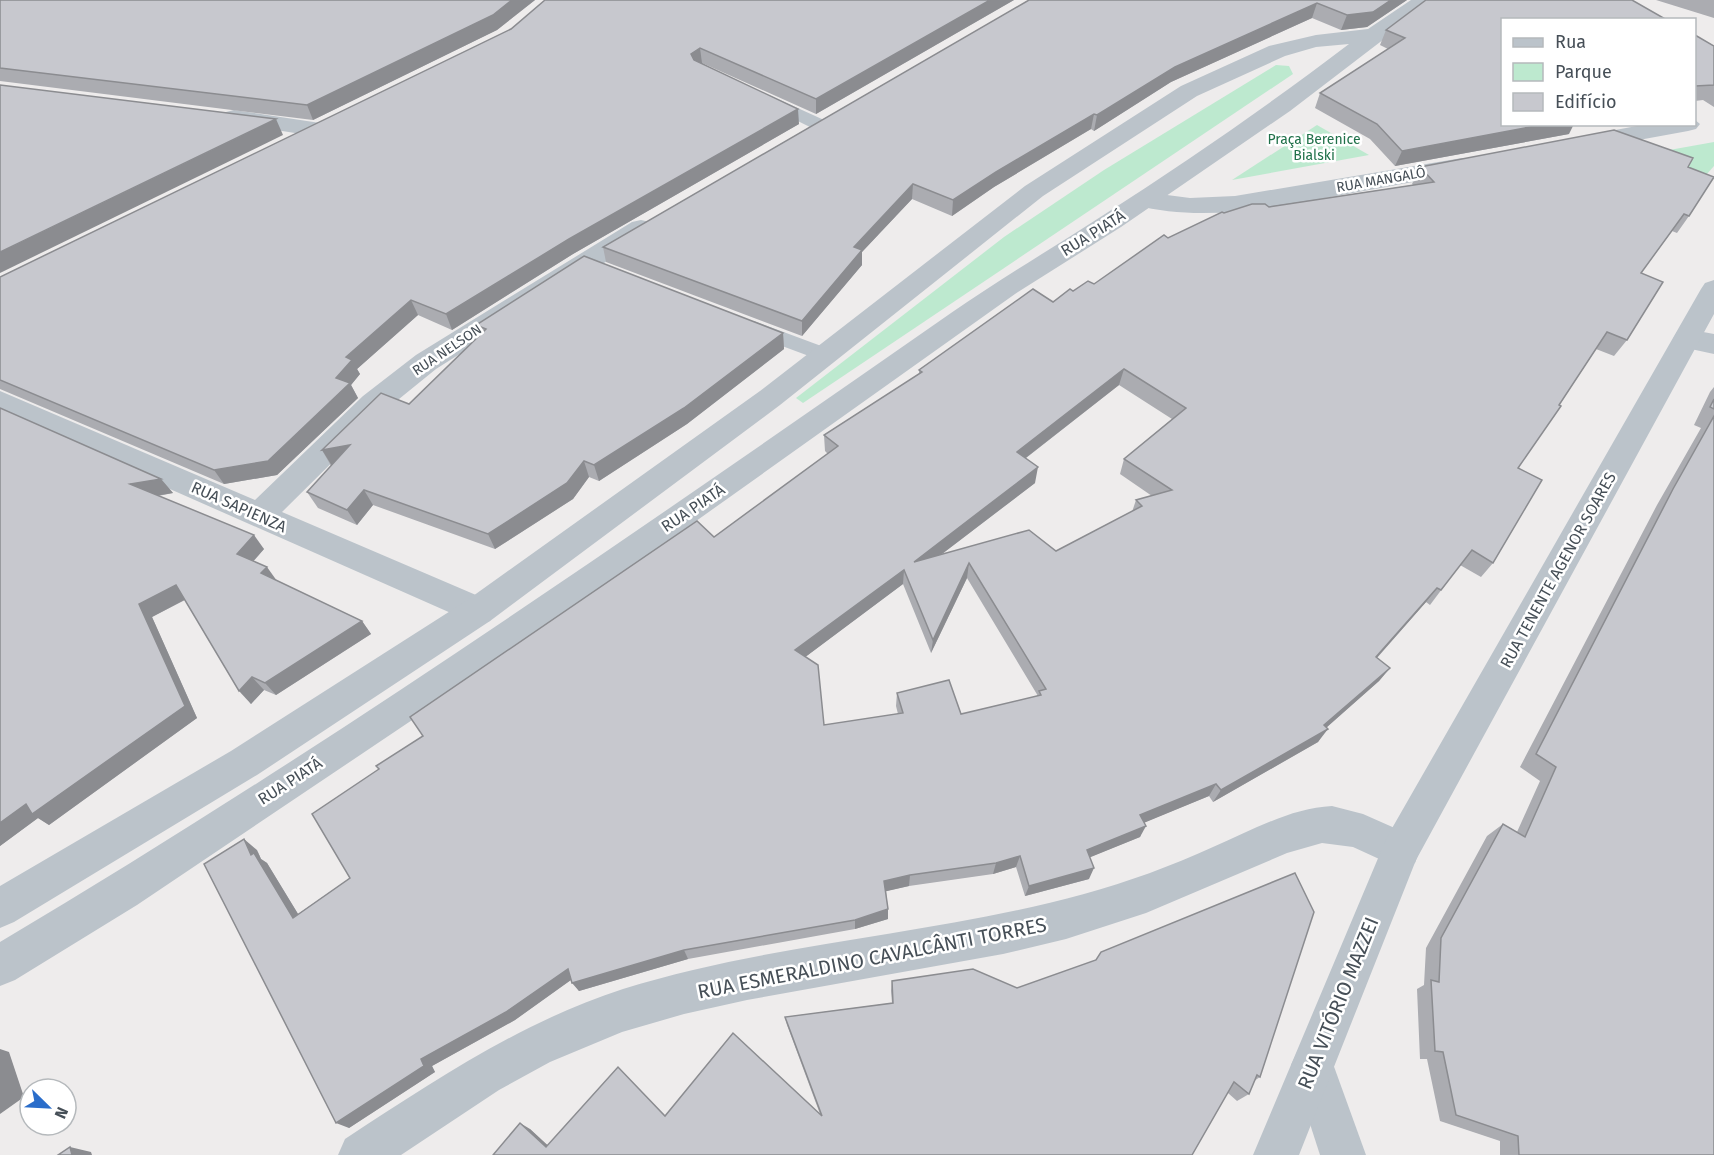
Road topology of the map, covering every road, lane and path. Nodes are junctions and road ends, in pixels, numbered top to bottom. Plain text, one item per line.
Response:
1 (1425, 0) edge
2 (1374, 35) junction
3 (1295, 46) junction
4 (1323, 76) junction
5 (756, 93) edge
6 (211, 114) edge
7 (1714, 121) edge
8 (818, 124) edge
9 (1696, 124) edge
10 (1677, 126) edge
11 (320, 129) edge
12 (1567, 146) edge
13 (1486, 160) edge
14 (1144, 200) junction
15 (665, 214) edge
16 (1714, 289) edge
17 (737, 321) edge
18 (1701, 341) edge
19 (825, 355) junction
20 (0, 402) edge
21 (258, 516) junction
22 (478, 611) junction
23 (1401, 850) junction
24 (0, 908) edge
25 (0, 965) edge
26 (1313, 1065) junction
27 (361, 1155) edge
28 (1276, 1155) edge
29 (1343, 1155) edge

1 - 2 street, RUA PIATÁ
2 - 3 street, RUA PIATÁ
2 - 4 street, RUA PIATÁ
3 - 4 street
3 - 19 street, RUA PIATÁ
4 - 14 street, RUA PIATÁ
5 - 8 lane
6 - 11 street
7 - 9 street
10 - 12 street
13 - 14 street, RUA MANGALÔ
14 - 25 street, RUA PIATÁ
15 - 21 street, RUA NELSON
16 - 18 street, RUA TENENTE AGENOR SOARES
17 - 19 lane
18 - 23 street, RUA TENENTE AGENOR SOARES
19 - 22 street, RUA PIATÁ
20 - 21 street, RUA SAPIENZA
21 - 22 street, RUA SAPIENZA
22 - 24 street, RUA PIATÁ
23 - 26 street, RUA VITÓRIO MAZZEI
23 - 27 street, RUA ESMERALDINO CAVALCÂNTI TORRES
26 - 28 street, RUA VITÓRIO MAZZEI
26 - 29 street

